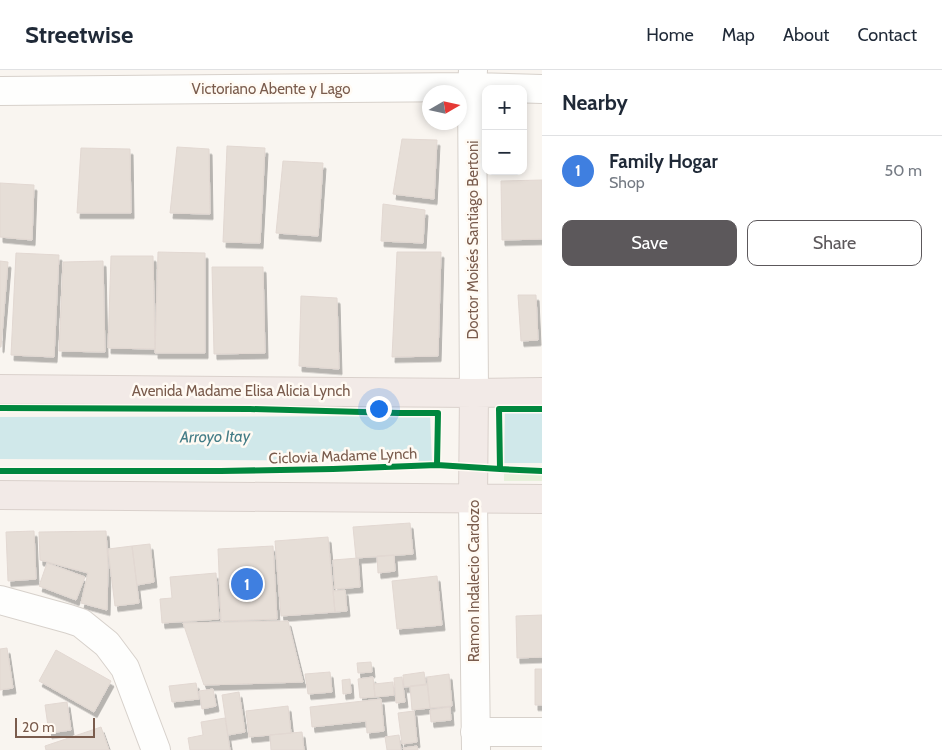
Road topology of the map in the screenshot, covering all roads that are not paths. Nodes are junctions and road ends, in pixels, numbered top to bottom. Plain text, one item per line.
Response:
1 (473, 79) edge
2 (542, 89) edge
3 (0, 91) edge
4 (0, 389) edge
5 (542, 392) edge
6 (474, 402) junction
7 (0, 496) edge
8 (474, 499) junction
9 (542, 499) edge
10 (0, 600) edge
11 (542, 732) edge
12 (476, 741) edge
13 (156, 750) edge

1 - 2 street, Victoriano Abente y Lago
1 - 3 street, Victoriano Abente y Lago
1 - 6 street, Doctor Moisés Santiago Bertoni
4 - 6 highway, Avenida Madame Elisa Alicia Lynch
5 - 6 highway, Avenida Madame Elisa Alicia Lynch
6 - 8 highway, Ramon Indalecio Cardozo
7 - 8 highway
8 - 9 highway
8 - 12 street, Ramon Indalecio Cardozo
10 - 13 street
11 - 12 street

